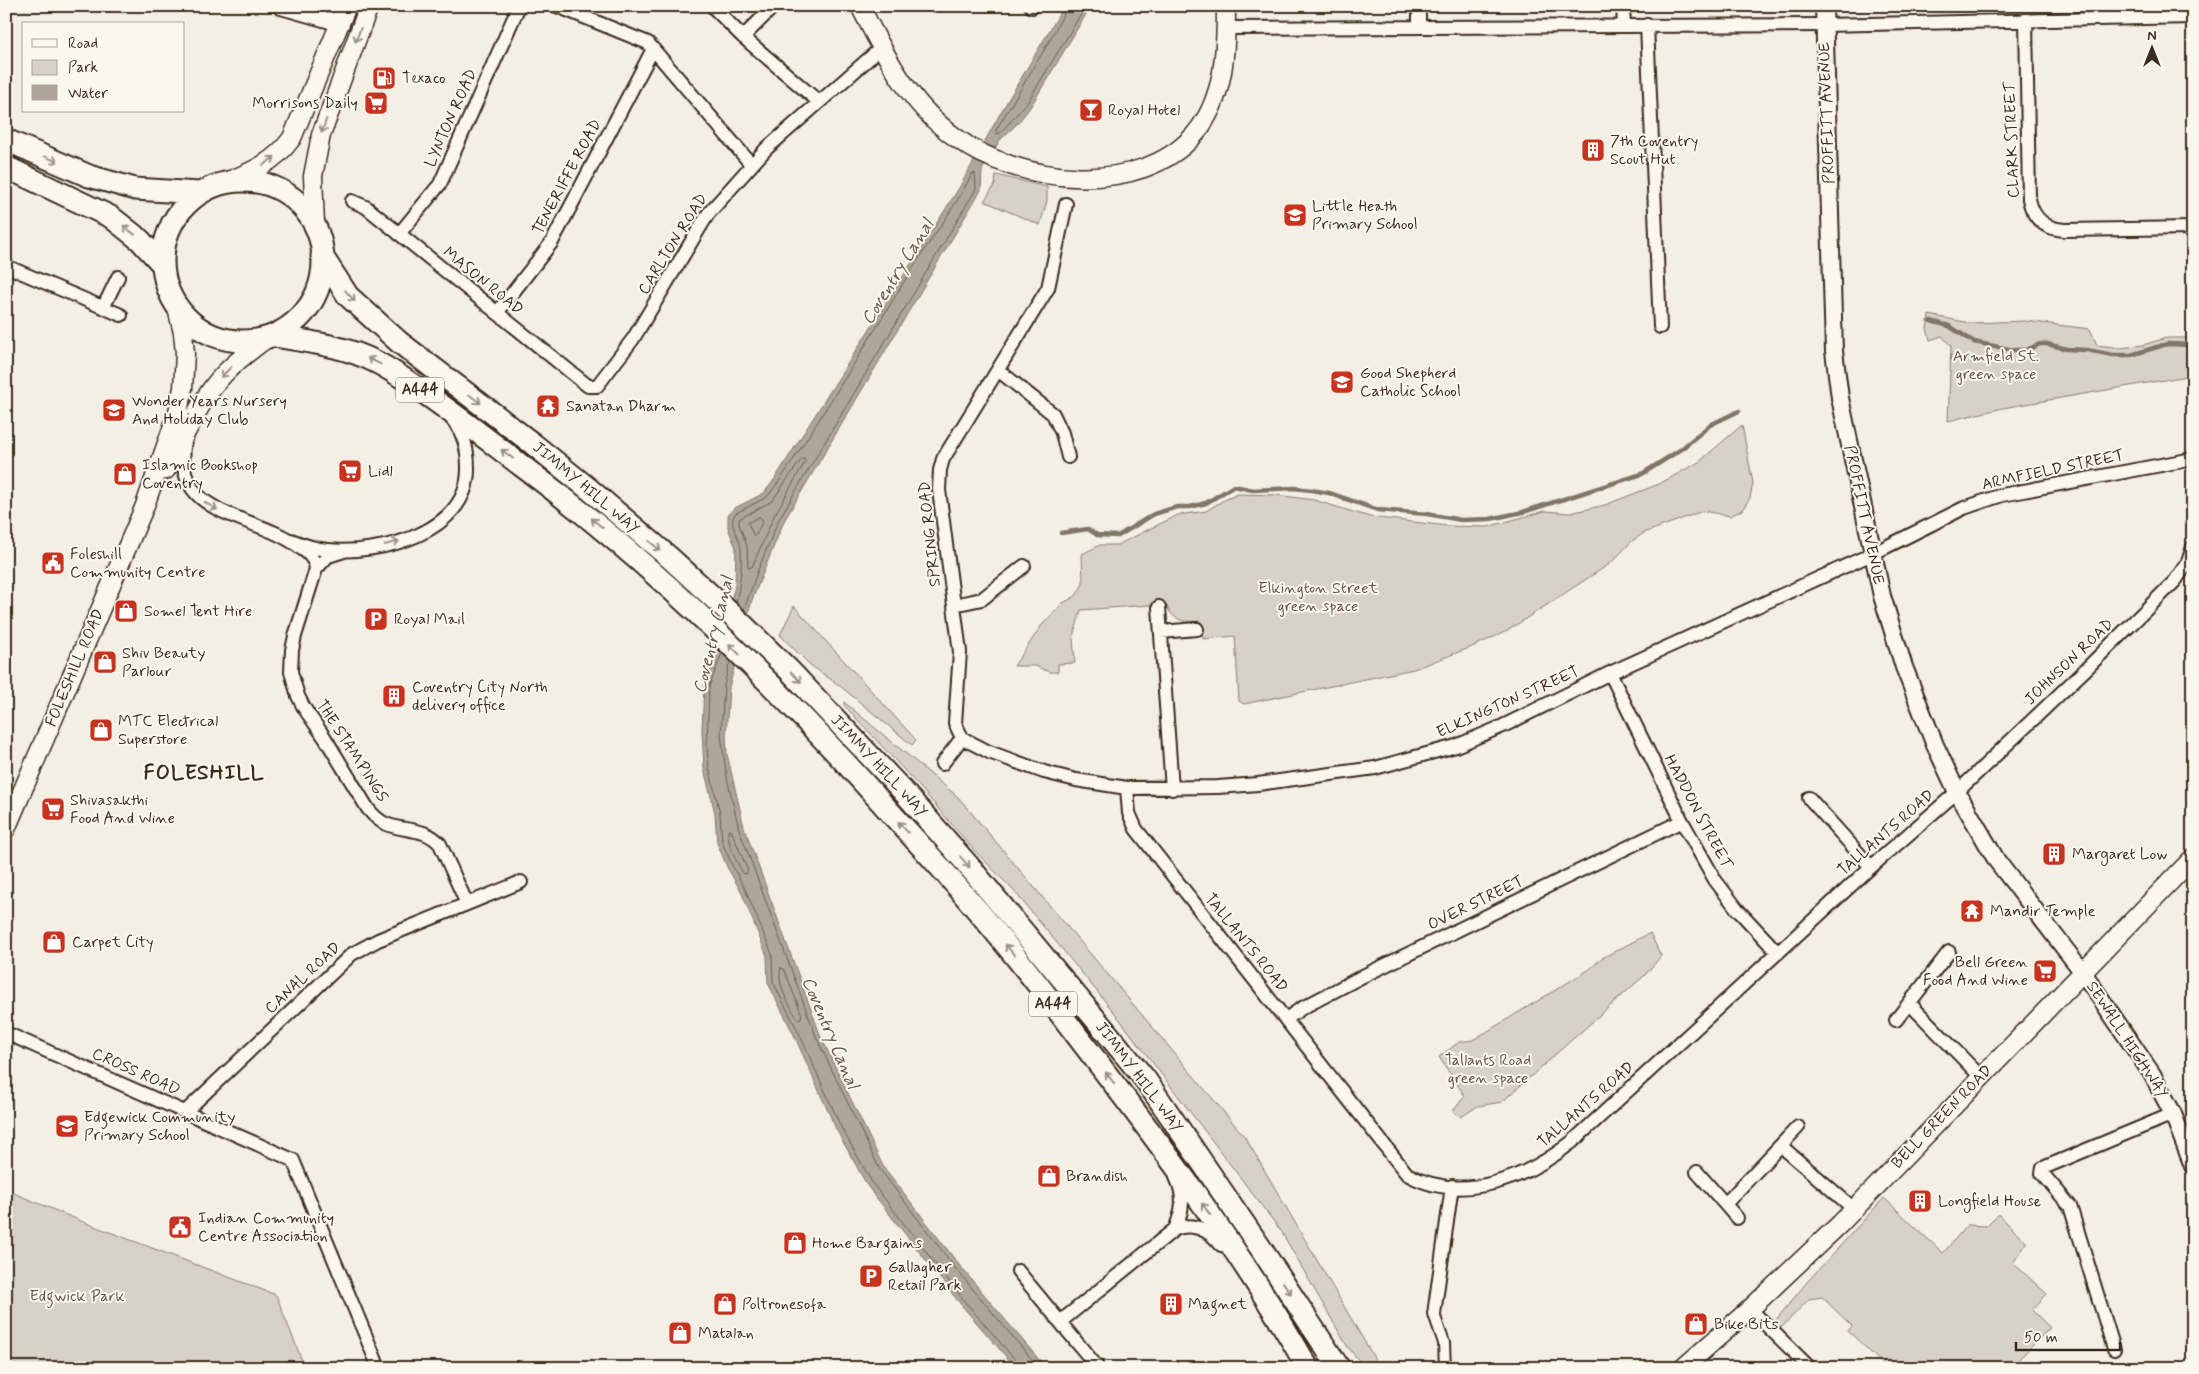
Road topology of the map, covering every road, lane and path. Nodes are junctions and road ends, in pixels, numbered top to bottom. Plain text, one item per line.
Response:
1 (282, 6) edge
2 (348, 6) edge
3 (369, 6) edge
4 (519, 6) edge
5 (557, 6) edge
6 (712, 6) edge
7 (860, 6) edge
8 (1226, 6) edge
9 (1419, 6) edge
10 (1623, 6) edge
11 (1824, 6) edge
12 (772, 7) edge
13 (2100, 12) edge
14 (2193, 17) edge
15 (2026, 20) junction
16 (341, 23) junction
17 (1824, 24) junction
18 (1624, 25) junction
19 (1647, 25) junction
20 (1419, 27) junction
21 (1226, 28) junction
22 (743, 37) junction
23 (881, 48) junction
24 (653, 49) junction
25 (819, 102) junction
26 (6, 140) edge
27 (751, 164) junction
28 (6, 167) edge
29 (226, 182) junction
30 (199, 193) junction
31 (352, 201) dead end
32 (1066, 204) dead end
33 (315, 225) junction
34 (2193, 228) edge
35 (399, 234) junction
36 (322, 256) junction
37 (163, 265) junction
38 (6, 266) edge
39 (118, 277) dead end
40 (104, 306) junction
41 (177, 308) junction
42 (497, 313) junction
43 (121, 315) dead end
44 (1660, 327) dead end
45 (269, 339) junction
46 (998, 370) junction
47 (593, 387) joint
48 (437, 402) junction
49 (187, 434) junction
50 (1068, 457) dead end
51 (2193, 460) edge
52 (144, 508) junction
53 (291, 540) junction
54 (2193, 547) edge
55 (344, 550) junction
56 (1872, 554) junction
57 (1024, 566) dead end
58 (316, 569) junction
59 (954, 605) junction
60 (1159, 608) dead end
61 (1197, 629) dead end
62 (1161, 632) junction
63 (1610, 674) junction
64 (962, 738) junction
65 (942, 764) dead end
66 (1127, 788) junction
67 (1172, 789) junction
68 (1957, 792) junction
69 (1809, 798) dead end
70 (1682, 821) junction
71 (6, 829) edge
72 (2193, 858) edge
73 (1871, 867) junction
74 (521, 882) dead end
75 (467, 904) junction
76 (1949, 952) dead end
77 (1778, 953) junction
78 (2082, 971) junction
79 (1910, 1004) junction
80 (1286, 1020) junction
81 (1896, 1020) dead end
82 (6, 1033) edge
83 (1981, 1077) junction
84 (186, 1111) junction
85 (2173, 1114) junction
86 (1798, 1127) dead end
87 (1781, 1146) junction
88 (1164, 1150) junction
89 (2193, 1166) edge
90 (1697, 1172) dead end
91 (1452, 1186) junction
92 (1724, 1204) junction
93 (1854, 1208) junction
94 (1736, 1218) dead end
95 (1175, 1229) junction
96 (1018, 1271) dead end
97 (1750, 1309) junction
98 (1273, 1310) junction
99 (1434, 1314) joint
100 (1060, 1322) junction
101 (2114, 1348) dead end
102 (379, 1368) edge
103 (1098, 1368) edge
104 (1308, 1368) edge
105 (1339, 1368) edge
106 (1445, 1368) edge
107 (1683, 1368) edge
108 (1810, 1368) edge

1 - 16 street
2 - 16 main road
3 -> 33 main road
4 - 35 street, LYNTON ROAD
5 - 24 street
6 - 22 street
7 - 23 main road
8 - 21 main road
9 - 20 street
10 - 18 street
11 - 17 street, PROFFITT AVENUE
12 - 22 street
13 - 14 street
13 - 15 street
15 - 17 street
15 - 34 street, CLARK STREET
29 -> 16 main road
17 - 19 street
17 - 56 street, PROFFITT AVENUE
18 - 19 street
18 - 20 street
19 - 44 street
20 - 21 street
21 - 23 main road
22 - 25 street
23 - 25 street, CARLTON ROAD
24 - 27 street
24 - 42 street, TENERIFFE ROAD
25 - 27 street, CARLTON ROAD
26 -> 30 highway
27 - 47 street, CARLTON ROAD
37 -> 28 highway
29 - 30 highway
29 - 33 highway
30 - 37 highway
31 - 35 street, MASON ROAD
32 - 46 street, SPRING ROAD
33 - 36 highway
35 - 42 street, MASON ROAD
36 - 45 highway
36 -> 105 highway, JIMMY HILL WAY / A444
37 - 41 highway
38 - 40 street
39 - 40 street
40 - 43 street
41 - 45 highway
41 - 52 main road, FOLESHILL ROAD
42 - 47 street, MASON ROAD
48 -> 45 highway, JIMMY HILL WAY / A444
45 -> 49 main road, FOLESHILL ROAD
46 - 50 street
46 - 59 street, SPRING ROAD
55 -> 48 street
88 -> 48 highway, JIMMY HILL WAY / A444
49 - 52 main road, FOLESHILL ROAD
49 -> 53 street
51 - 56 street, ARMFIELD STREET
52 - 71 main road, FOLESHILL ROAD
53 - 55 street
53 - 58 street
54 - 68 street, JOHNSON ROAD
55 - 58 street
56 - 63 street, ELKINGTON STREET
56 - 68 street, PROFFITT AVENUE
57 - 59 street
58 - 75 street, THE STAMPINGS
59 - 64 street, SPRING ROAD
60 - 62 street
61 - 62 street
62 - 67 street
63 - 67 street, ELKINGTON STREET
63 - 70 street, HADDON STREET
64 - 65 street
64 - 66 street, ELKINGTON STREET
66 - 67 street, ELKINGTON STREET
66 - 80 street, TALLANTS ROAD
68 - 73 street, TALLANTS ROAD
68 - 78 street, PROFFITT AVENUE
69 - 73 street
70 - 77 street, HADDON STREET
70 - 80 street, OVER STREET
72 - 78 main road, BELL GREEN ROAD
73 - 77 street, TALLANTS ROAD
74 - 75 street, CANAL ROAD
75 - 84 street, CANAL ROAD
76 - 79 street
77 - 91 street, TALLANTS ROAD
78 - 83 main road, BELL GREEN ROAD
78 - 85 street, SEWALL HIGHWAY
79 - 81 street
79 - 83 street
80 - 91 street, TALLANTS ROAD
82 - 84 street, CROSS ROAD
83 - 93 main road, BELL GREEN ROAD
84 - 102 street, CROSS ROAD
85 - 89 street, SEWALL HIGHWAY
85 - 101 street
86 - 87 street
87 - 92 street
87 - 93 street
88 - 95 street, JIMMY HILL WAY
98 -> 88 highway, JIMMY HILL WAY / A444
90 - 92 street
91 - 99 street
92 - 94 street
93 - 97 main road, BELL GREEN ROAD
95 - 98 street, JIMMY HILL WAY
95 - 100 street
96 - 100 street
97 - 107 main road, BELL GREEN ROAD
97 - 108 street
98 - 104 highway, JIMMY HILL WAY / A444
99 - 106 street
100 - 103 street

